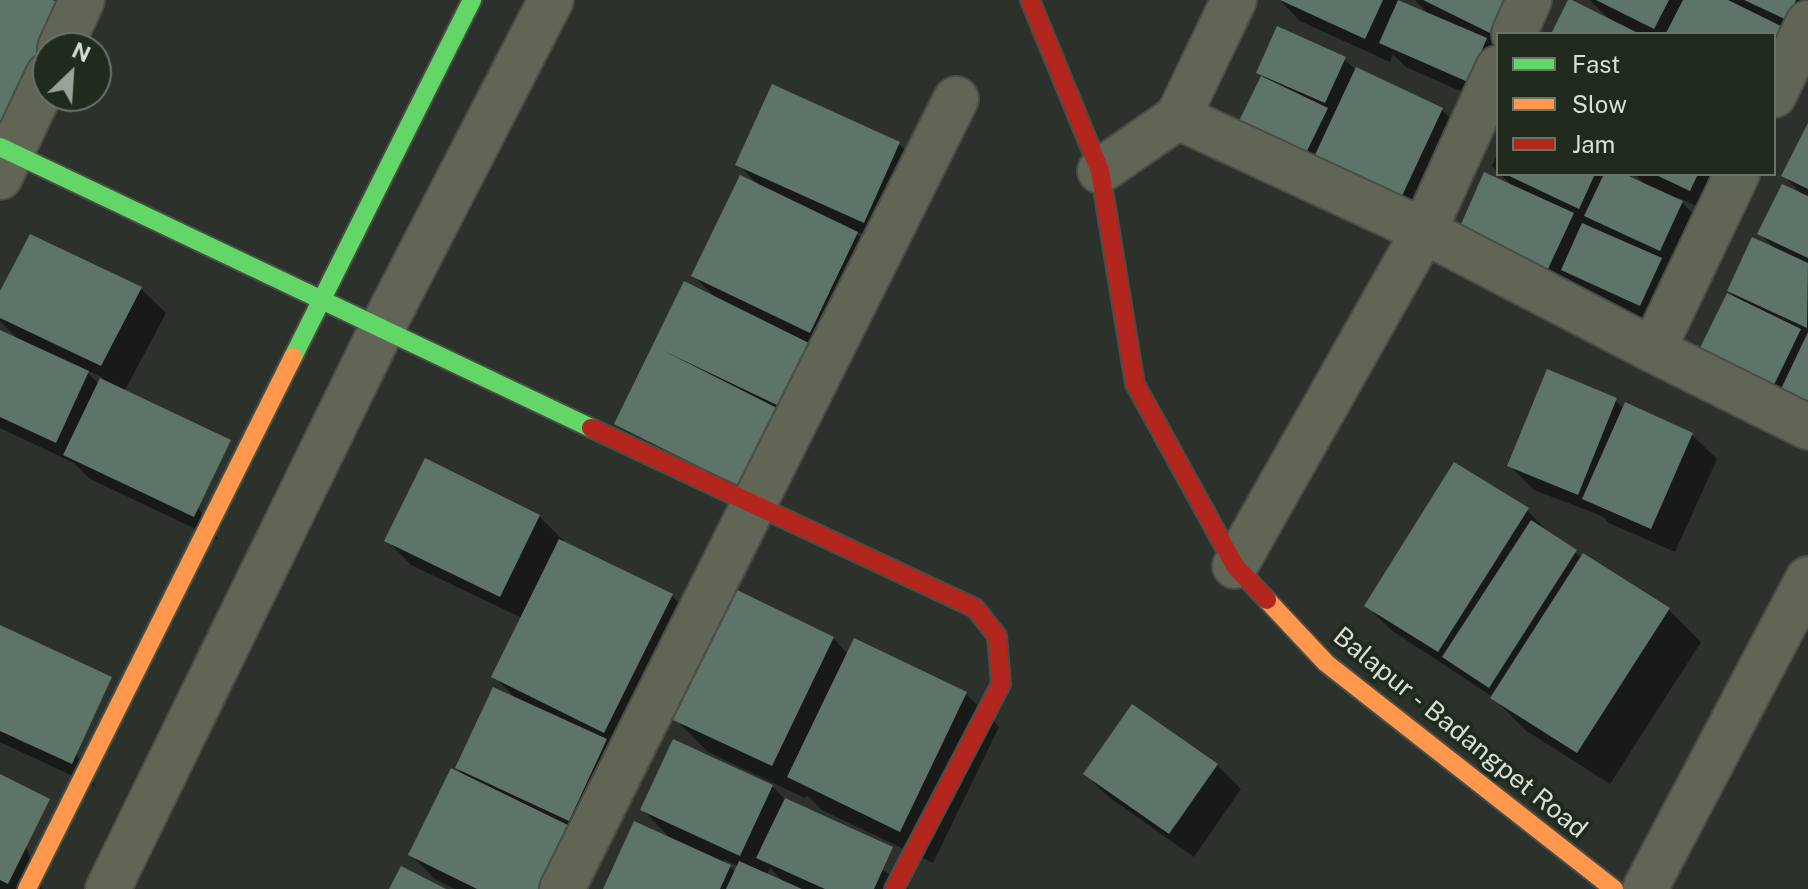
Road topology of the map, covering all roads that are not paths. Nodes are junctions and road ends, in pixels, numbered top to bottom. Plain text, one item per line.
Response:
1 (82, 0) edge
2 (472, 0) edge
3 (551, 0) edge
4 (1030, 0) edge
5 (1234, 0) edge
6 (1529, 0) edge
7 (1808, 23) edge
8 (67, 32) edge
9 (1515, 32) edge
10 (1496, 72) edge
11 (1776, 91) edge
12 (956, 99) dead end
13 (32, 106) edge
14 (1178, 117) junction
15 (4, 159) edge
16 (1100, 171) junction
17 (1736, 176) edge
18 (1424, 231) junction
19 (320, 299) junction
20 (381, 330) junction
21 (1653, 350) junction
22 (1808, 427) edge
23 (754, 504) junction
24 (1235, 566) junction
25 (1808, 579) edge
26 (27, 889) edge
27 (108, 889) edge
28 (562, 889) edge
29 (894, 889) edge
30 (1614, 889) edge
31 (1645, 889) edge

1 - 8 street
2 - 19 street
3 - 20 street
4 - 16 street, Balapur - Badangpet Road
5 - 14 street
6 - 9 street
7 - 11 street
10 - 18 street
12 - 23 street
13 - 15 street
14 - 16 street
14 - 18 street
15 - 19 street
16 - 24 street, Balapur - Badangpet Road
17 - 21 street
18 - 21 street
18 - 24 street
19 - 20 street
19 - 26 street
20 - 23 street
20 - 27 street
21 - 22 street
23 - 28 street
23 - 29 street
24 - 30 street, Balapur - Badangpet Road
25 - 31 street

